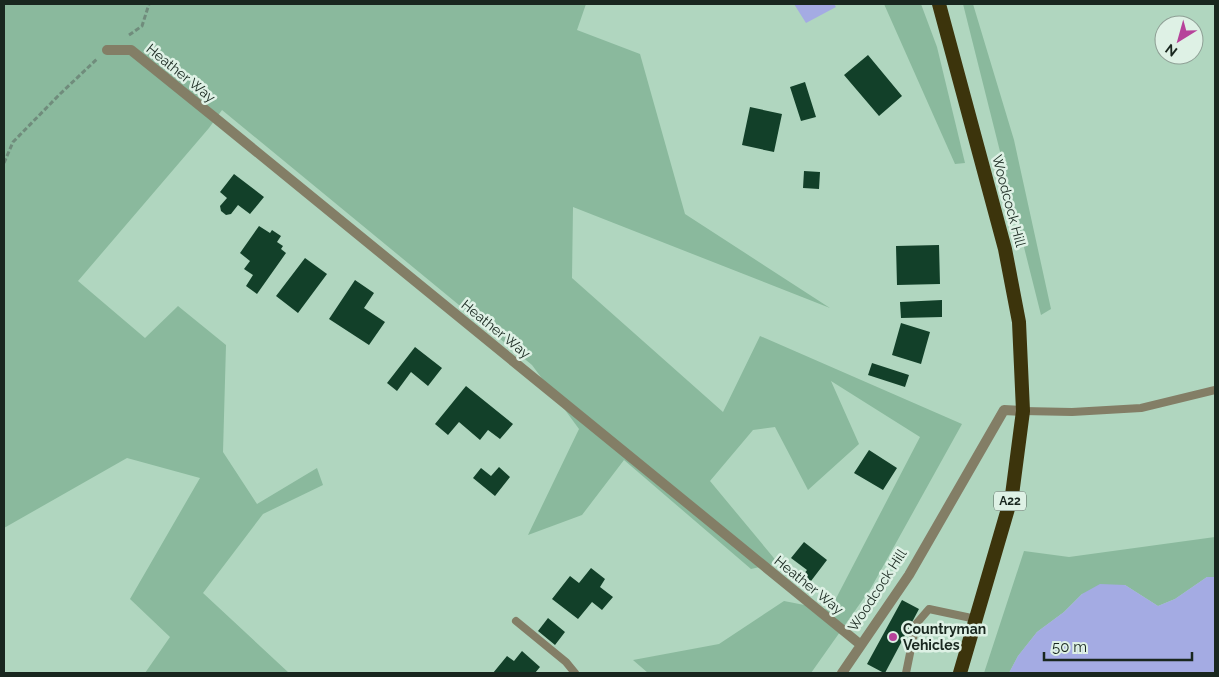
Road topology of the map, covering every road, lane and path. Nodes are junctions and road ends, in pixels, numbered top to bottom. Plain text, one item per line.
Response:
1 (149, 4) edge
2 (939, 4) edge
3 (107, 50) junction
4 (4, 163) edge
5 (1215, 390) edge
6 (1023, 411) junction
7 (976, 618) junction
8 (516, 621) dead end
9 (861, 645) junction
10 (575, 673) edge
11 (842, 673) edge
12 (906, 673) edge
13 (960, 673) edge

1 - 3 path
2 - 6 highway, Woodcock Hill / A22
3 - 4 path
3 - 9 street, Heather Way
5 - 6 lane
6 - 7 highway, Woodcock Hill / A22
6 - 9 street, Woodcock Hill
7 - 12 lane
7 - 13 highway, Woodcock Hill / A22
8 - 10 lane
9 - 11 street, Woodcock Hill

